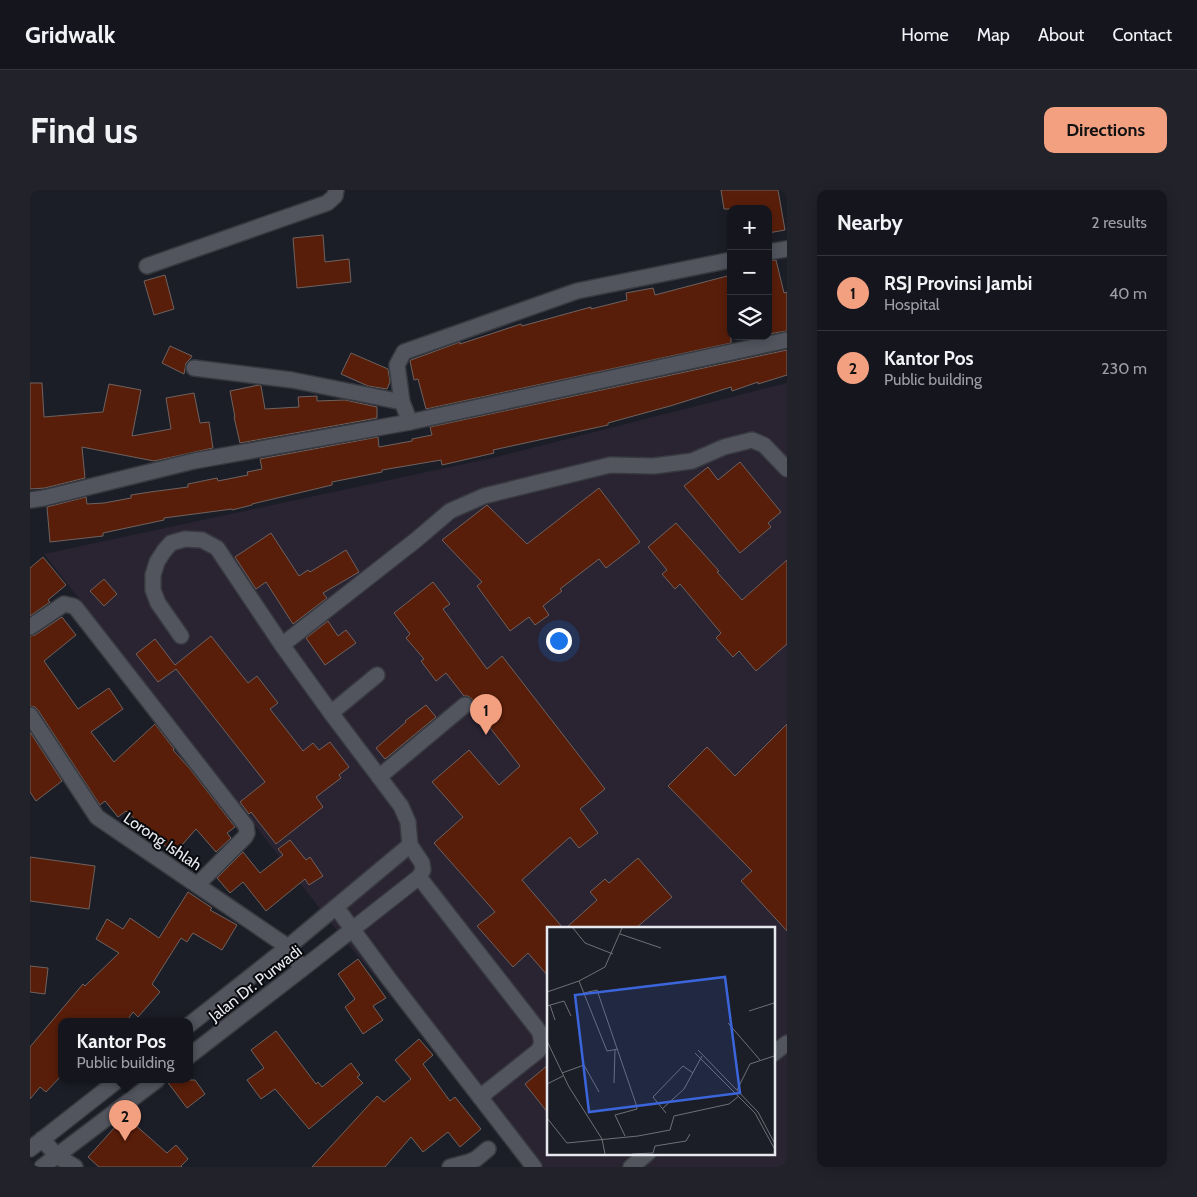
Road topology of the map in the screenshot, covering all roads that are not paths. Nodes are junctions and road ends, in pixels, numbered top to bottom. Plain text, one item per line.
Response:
1 (336, 190) edge
2 (787, 248) edge
3 (772, 251) edge
4 (727, 261) edge
5 (147, 266) dead end
6 (787, 340) edge
7 (194, 368) dead end
8 (402, 402) junction
9 (410, 422) junction
10 (787, 469) edge
11 (30, 500) edge
12 (30, 627) edge
13 (181, 636) dead end
14 (282, 645) junction
15 (378, 675) dead end
16 (465, 705) dead end
17 (330, 713) junction
18 (30, 715) edge
19 (379, 777) junction
20 (410, 845) junction
21 (419, 876) junction
22 (197, 885) junction
23 (330, 911) junction
24 (347, 933) junction
25 (288, 947) junction
26 (302, 969) junction
27 (193, 1022) edge
28 (787, 1043) edge
29 (193, 1053) edge
30 (774, 1053) edge
31 (114, 1083) edge
32 (153, 1083) edge
33 (480, 1097) junction
34 (42, 1139) junction
35 (30, 1149) edge
36 (488, 1149) dead end
37 (647, 1154) edge
38 (57, 1156) junction
39 (42, 1167) edge
40 (75, 1167) edge
41 (450, 1167) edge
42 (534, 1167) edge
43 (631, 1167) edge

1 - 5 street
2 - 3 street
4 - 8 street
6 - 9 street
7 - 8 street
8 - 9 street
9 - 11 street
10 - 14 street
12 - 22 street
13 - 14 street
14 - 17 street
15 - 17 street
16 - 19 street
17 - 19 street
18 - 22 street, Lorong Ishlah
19 - 20 street
20 - 21 street
20 - 23 street, Jalan Dr. Purwadi
21 - 24 street, Jalan Dr. Purwadi
21 - 33 street
22 - 25 street, Lorong Ishlah
23 - 24 street
23 - 25 street, Jalan Dr. Purwadi
24 - 26 street, Jalan Dr. Purwadi
24 - 33 street
25 - 26 street, Lorong Ishlah
25 - 27 street, Jalan Dr. Purwadi
26 - 29 street, Jalan Dr. Purwadi
28 - 30 street
31 - 34 street
32 - 38 street
33 - 42 street
34 - 35 street
34 - 38 street
36 - 41 street
37 - 43 street
38 - 39 street
38 - 40 street

